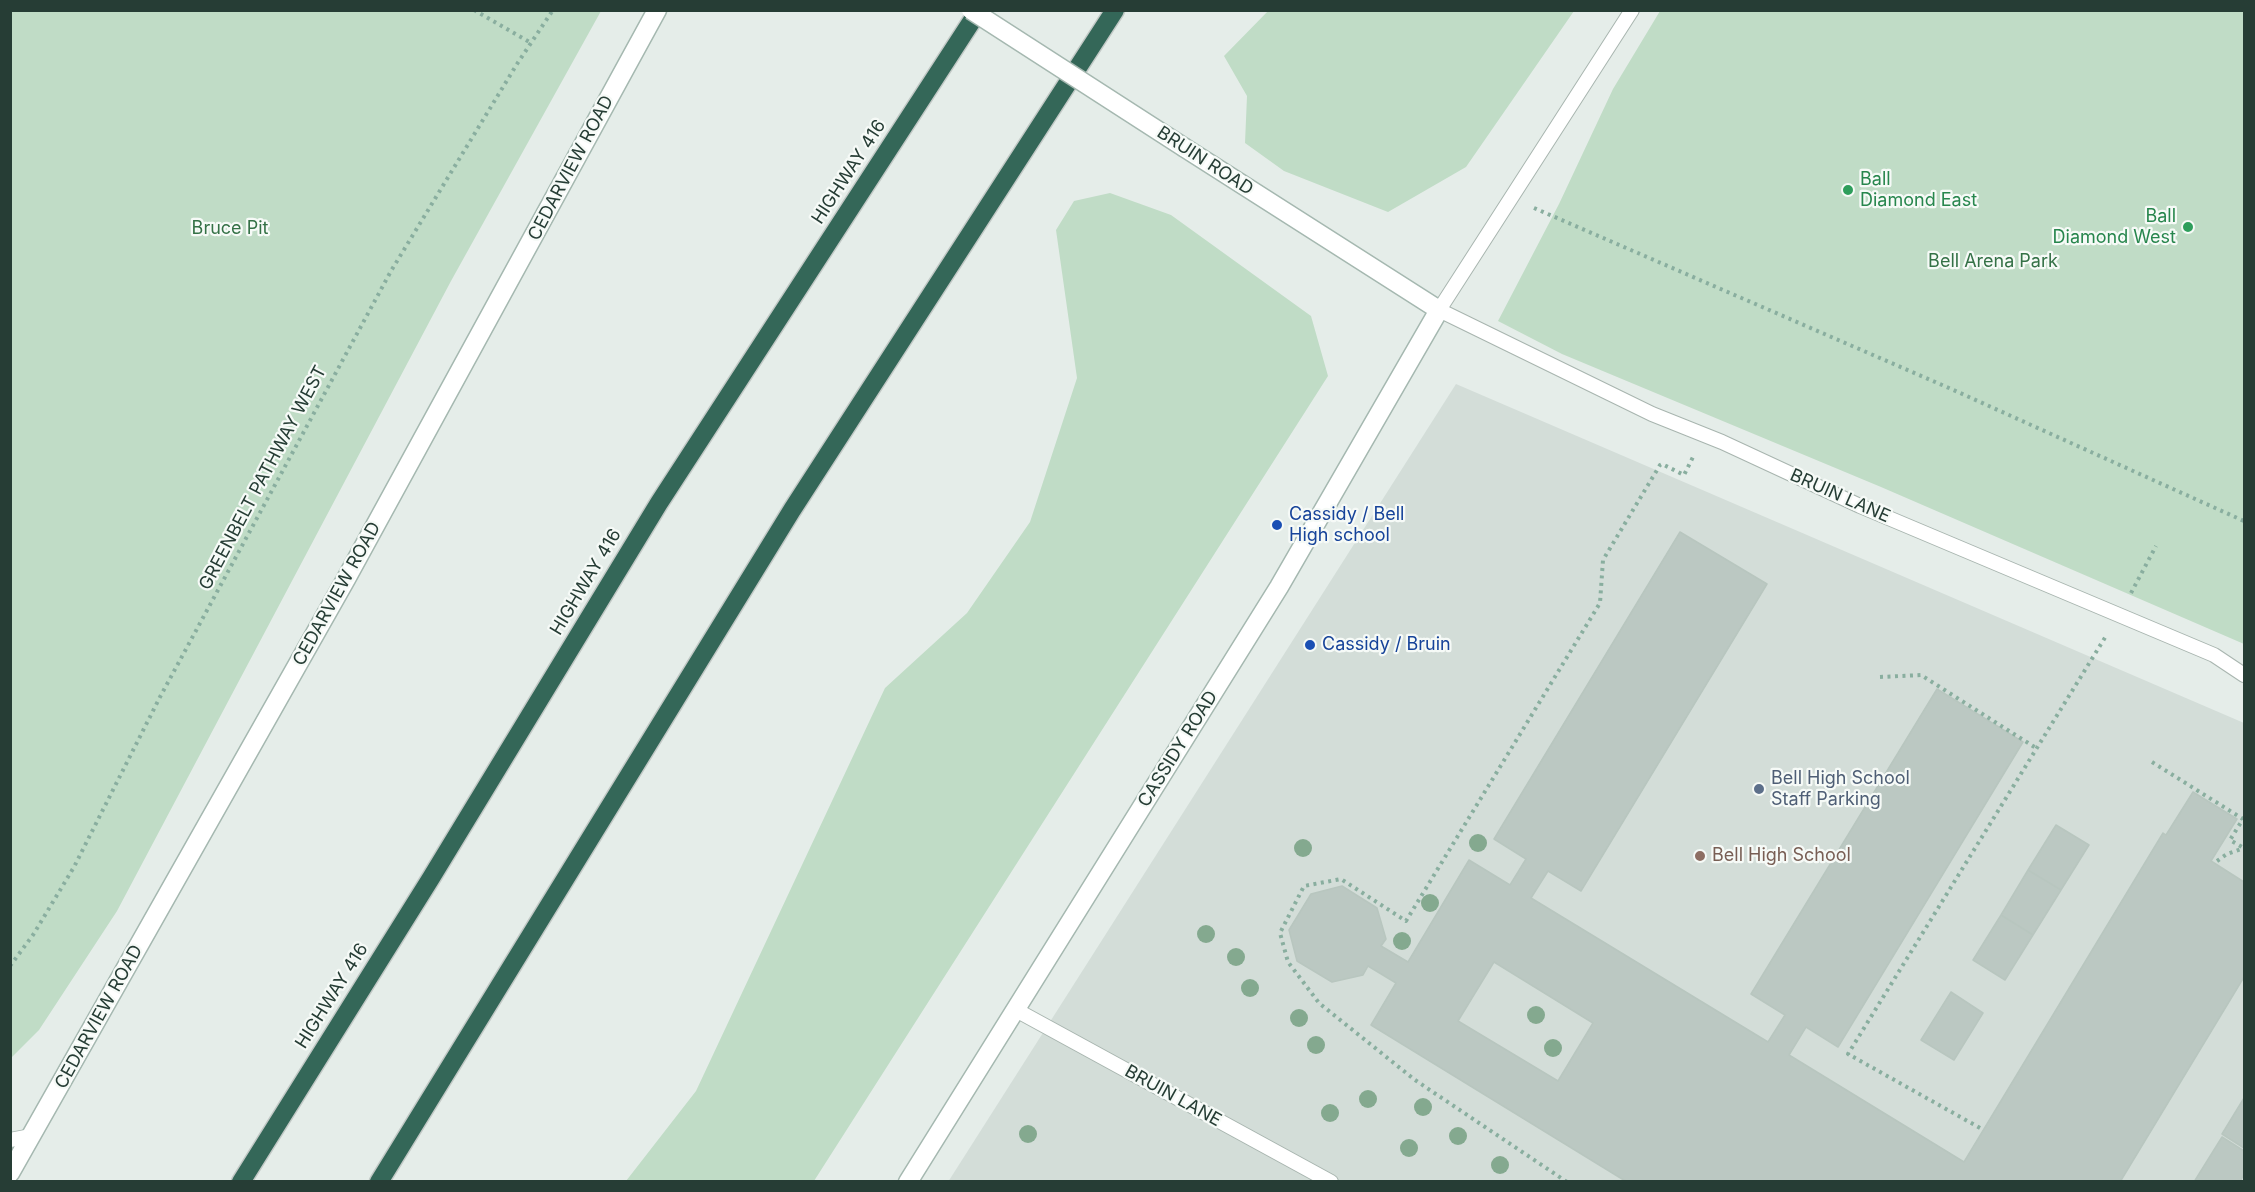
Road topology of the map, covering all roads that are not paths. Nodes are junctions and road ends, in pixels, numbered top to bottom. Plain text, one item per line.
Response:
1 (657, 10) edge
2 (971, 10) edge
3 (979, 10) edge
4 (1115, 10) edge
5 (1632, 10) edge
6 (1439, 310) junction
7 (2244, 675) edge
8 (1016, 1010) junction
9 (31, 1136) junction
10 (10, 1140) edge
11 (10, 1173) edge
12 (241, 1182) edge
13 (379, 1182) edge
14 (908, 1182) edge
15 (1331, 1182) edge

1 - 9 street, CEDARVIEW ROAD
2 - 6 street, BRUIN ROAD, bridge
3 - 12 highway, HIGHWAY 416
4 - 13 highway
5 - 6 lane
6 - 7 lane, BRUIN LANE
6 - 8 street, CASSIDY ROAD
8 - 14 street, CASSIDY ROAD
8 - 15 lane, BRUIN LANE
9 - 10 lane
9 - 11 street, CEDARVIEW ROAD

